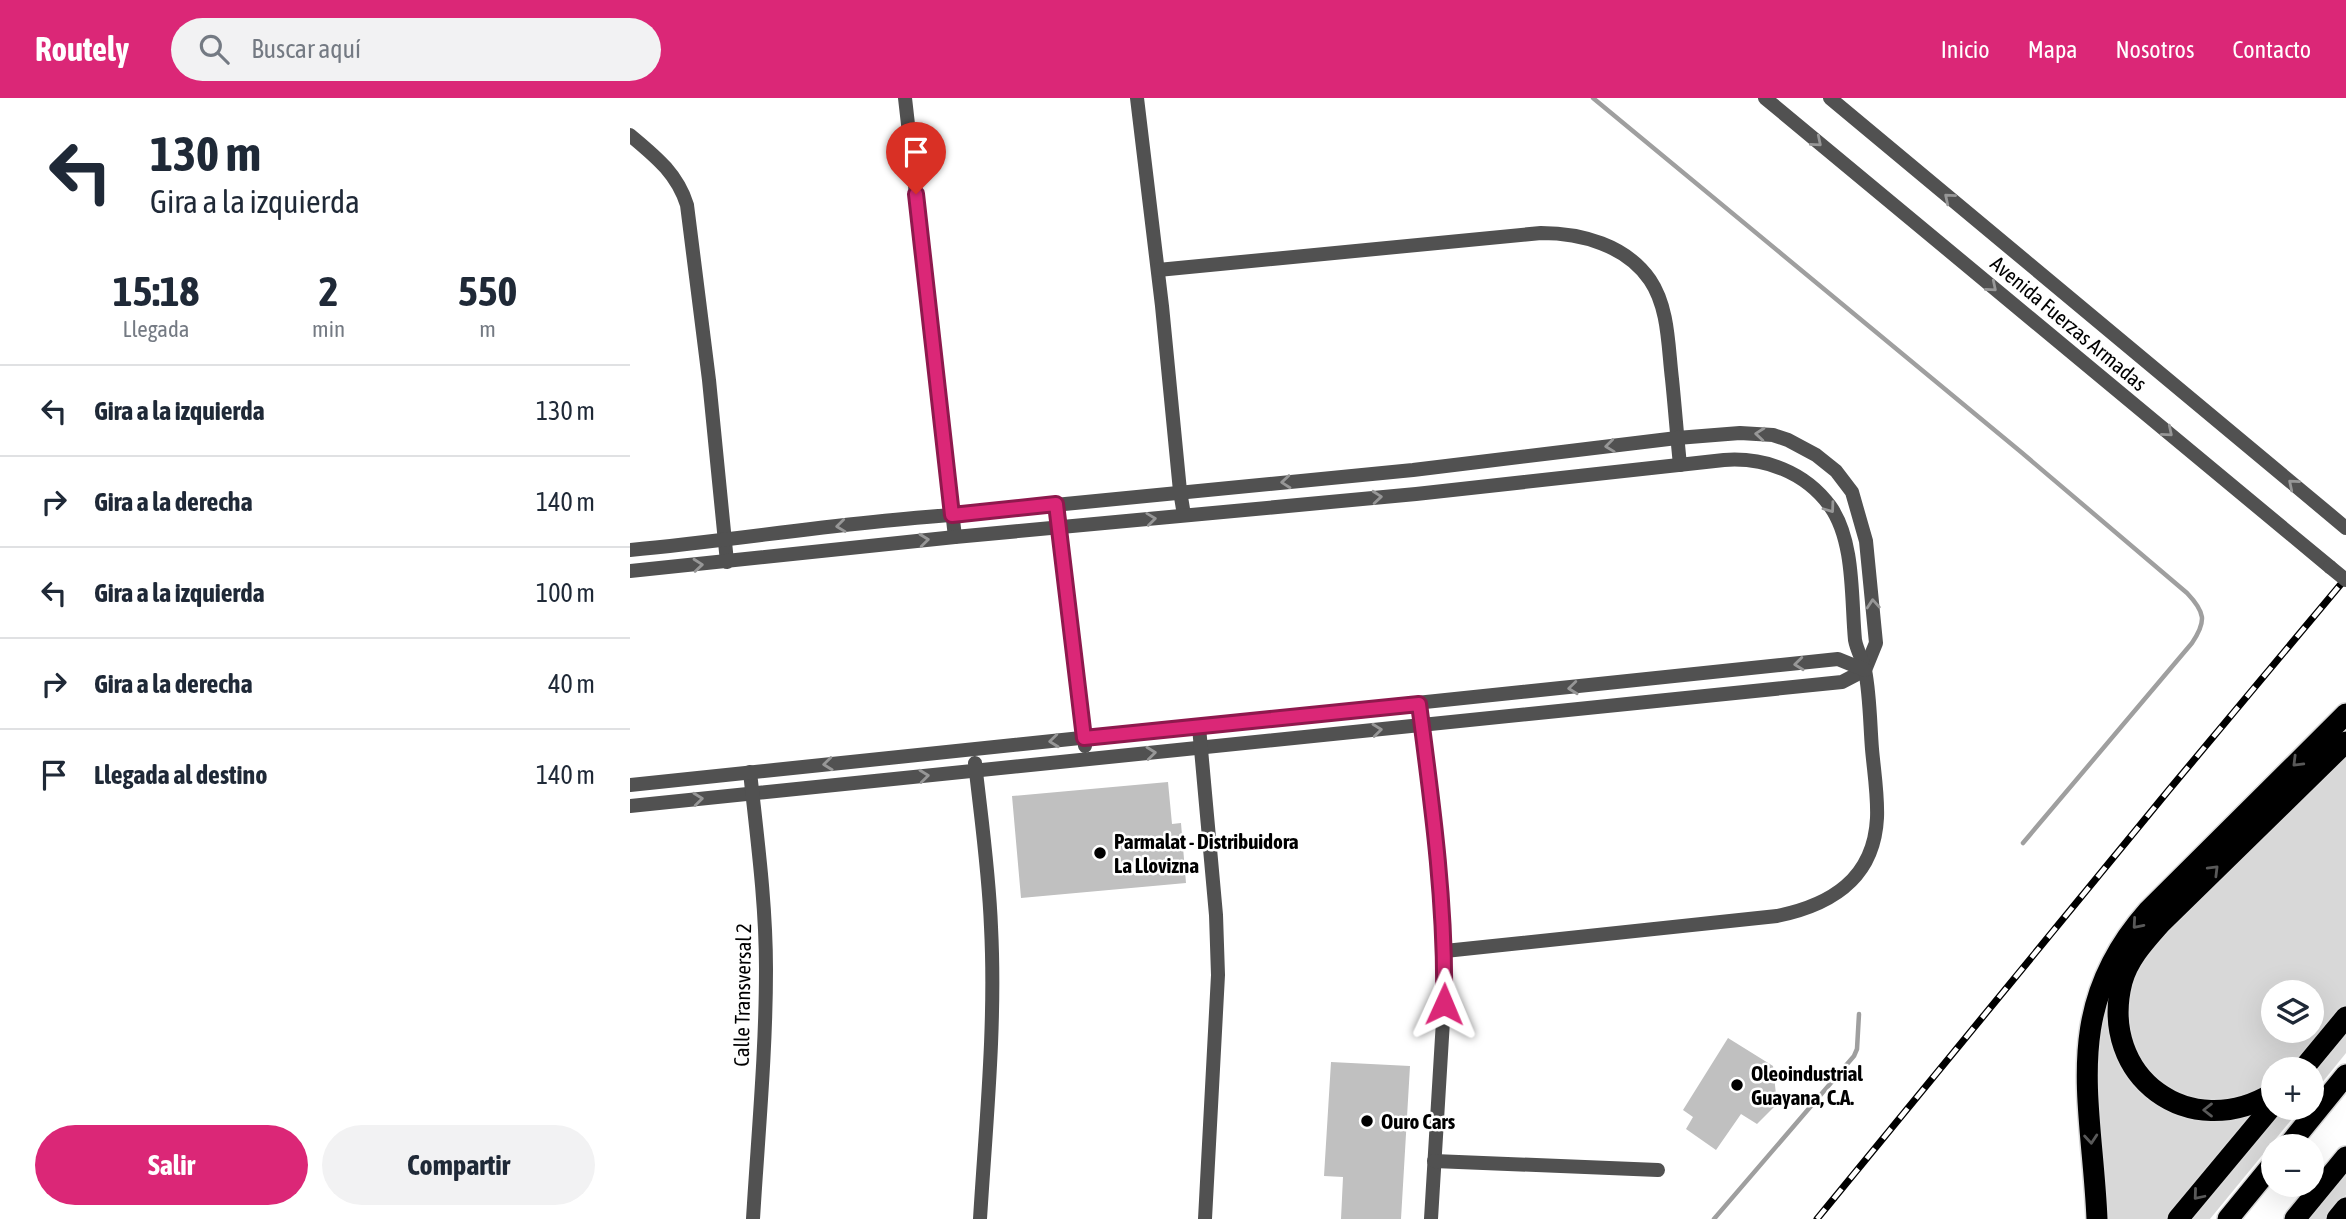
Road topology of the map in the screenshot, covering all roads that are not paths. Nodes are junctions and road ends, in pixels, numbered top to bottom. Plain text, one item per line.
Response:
1 (905, 98) edge
2 (1137, 98) edge
3 (1765, 98) edge
4 (1830, 98) edge
5 (630, 135) edge
6 (1158, 270) junction
7 (1678, 438) junction
8 (1680, 465) junction
9 (1413, 470) junction
10 (1180, 491) junction
11 (1416, 494) junction
12 (1056, 504) junction
13 (952, 515) junction
14 (1184, 515) junction
15 (1059, 528) junction
16 (2346, 528) edge
17 (955, 537) junction
18 (725, 541) junction
19 (1867, 541) junction
20 (1846, 543) junction
21 (630, 550) edge
22 (727, 562) junction
23 (630, 571) edge
24 (2346, 580) edge
25 (1865, 670) junction
26 (1419, 704) junction
27 (2346, 714) edge
28 (1422, 725) junction
29 (1199, 727) junction
30 (1084, 738) junction
31 (2346, 742) edge
32 (1201, 748) junction
33 (974, 749) junction
34 (1086, 760) junction
35 (976, 771) junction
36 (750, 772) junction
37 (630, 785) edge
38 (752, 794) junction
39 (630, 806) edge
40 (1445, 951) junction
41 (2346, 1017) edge
42 (2313, 1057) edge
43 (2346, 1075) edge
44 (2261, 1099) edge
45 (2261, 1119) edge
46 (2298, 1134) edge
47 (2346, 1157) edge
48 (1434, 1161) junction
49 (1658, 1170) dead end
50 (2261, 1179) edge
51 (2346, 1208) edge
52 (753, 1219) edge
53 (981, 1219) edge
54 (1205, 1219) edge
55 (1431, 1219) edge
56 (2097, 1219) edge
57 (2178, 1219) edge
58 (2228, 1219) edge
59 (2295, 1219) edge
60 (2337, 1219) edge

1 - 13 street
2 - 6 street
3 -> 24 street, Avenida Fuerzas Armadas, bridge
16 -> 4 street, Avenida Fuerzas Armadas
5 - 18 street
6 - 7 street
6 - 10 street
7 - 8 street
7 -> 9 street
19 -> 7 street
8 - 11 street
8 -> 20 street
9 -> 10 street
9 - 11 street
10 - 12 street
10 - 14 street
14 -> 11 street
12 - 13 street
12 - 15 street
13 - 17 street
13 -> 18 street
15 -> 14 street
15 - 17 street
15 - 30 street
22 -> 17 street
18 - 21 street
18 - 22 street
19 - 20 street
25 -> 19 street
20 - 25 street
23 -> 22 street
25 -> 26 street
25 - 28 street
25 - 40 street
26 - 28 street
26 - 29 street
27 -> 56 highway
32 -> 28 street
28 - 40 street
29 - 30 street
29 - 32 street
30 -> 33 street
30 - 34 street
44 -> 31 highway
34 -> 32 street
32 - 54 street
33 - 35 street
33 -> 36 street
34 - 35 street
38 -> 35 street
35 - 53 street
36 - 37 street
36 - 38 street, Calle Transversal 2
39 -> 38 street
38 - 52 street, Calle Transversal 2
40 - 48 street
41 - 42 highway
43 - 46 highway
45 -> 57 highway
47 - 59 highway
48 - 49 street
48 - 55 street
50 - 58 highway
51 - 60 highway

